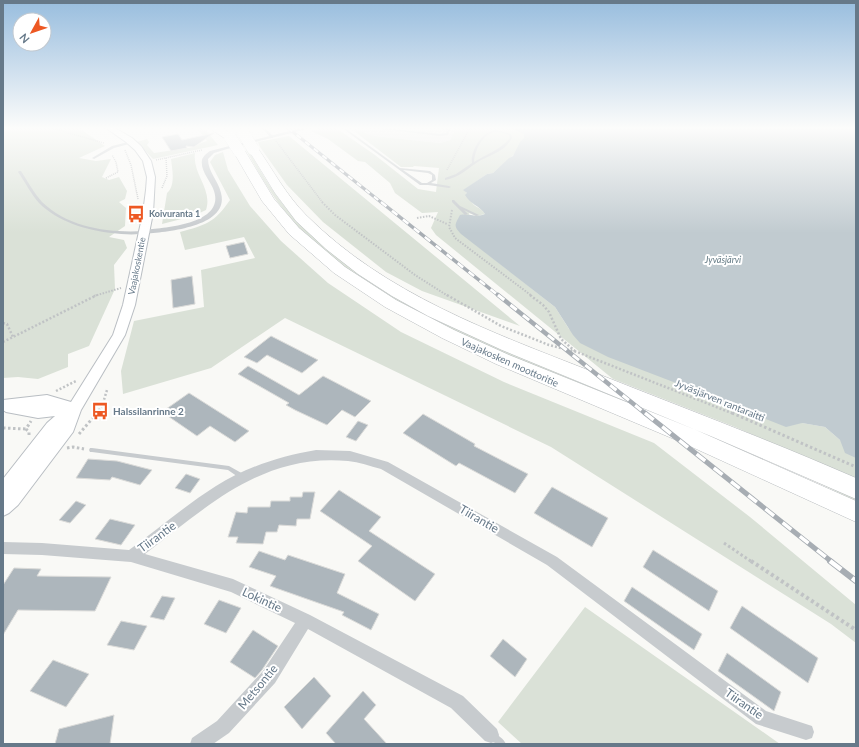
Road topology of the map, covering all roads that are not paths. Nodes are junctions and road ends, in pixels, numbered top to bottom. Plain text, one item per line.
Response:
1 (148, 163) edge
2 (206, 163) edge
3 (251, 163) edge
4 (260, 163) edge
5 (391, 163) edge
6 (473, 163) edge
7 (400, 169) junction
8 (20, 172) dead end
9 (446, 179) dead end
10 (428, 184) junction
11 (449, 187) dead end
12 (453, 201) road end
13 (460, 207) junction
14 (466, 214) dead end
15 (477, 215) dead end
16 (144, 232) junction
17 (3, 406) edge
18 (74, 409) junction
19 (92, 450) road end
20 (244, 477) junction
21 (856, 489) edge
22 (3, 492) edge
23 (3, 508) edge
24 (856, 512) edge
25 (3, 548) edge
26 (131, 556) junction
27 (305, 620) junction
28 (806, 732) dead end
29 (496, 739) edge
30 (198, 744) edge

1 - 16 main road, Vaajakoskentie
2 - 16 street
3 - 24 highway, Vaajakosken moottoritie
4 - 21 highway, Vaajakosken moottoritie
5 - 7 lane
6 - 9 lane
7 - 10 lane
7 - 10 lane
8 - 16 lane
10 - 11 lane
12 - 13 lane
13 - 14 lane
13 - 15 lane
16 - 18 main road, Vaajakoskentie
17 - 18 main road
17 - 18 main road
18 - 22 main road, Vaajakoskentie
18 - 23 main road, Vaajakoskentie
19 - 20 lane
20 - 26 street, Tiirantie
20 - 28 street, Tiirantie
25 - 26 street, Lokintie
26 - 27 street, Lokintie
27 - 29 street, Lokintie
27 - 30 street, Metsontie

